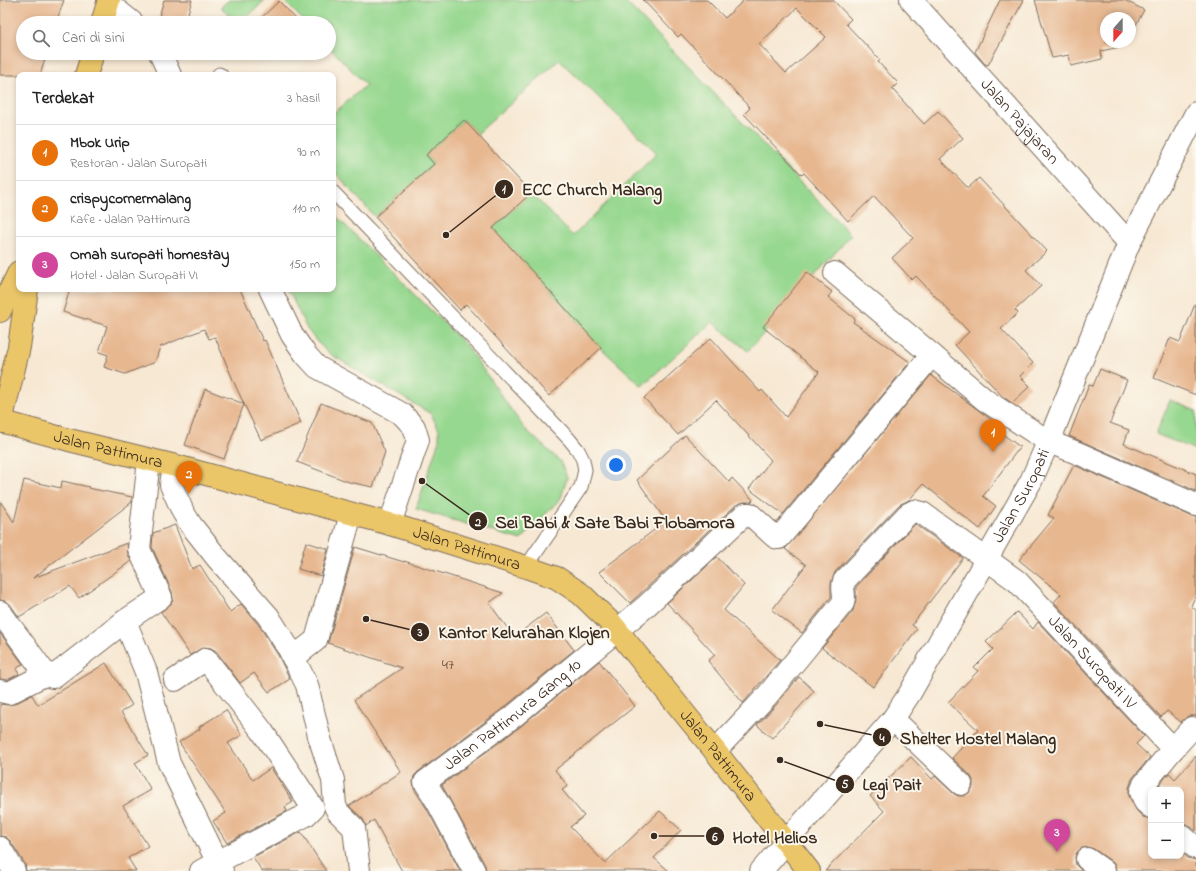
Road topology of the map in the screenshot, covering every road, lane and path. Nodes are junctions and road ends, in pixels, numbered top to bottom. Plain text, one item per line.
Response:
1 (911, 0) edge
2 (106, 9) edge
3 (120, 16) edge
4 (90, 60) edge
5 (163, 60) edge
6 (87, 72) edge
7 (169, 72) edge
8 (1196, 113) edge
9 (336, 195) edge
10 (1129, 243) junction
11 (834, 273) dead end
12 (16, 278) edge
13 (27, 292) edge
14 (271, 292) edge
15 (0, 311) edge
16 (932, 355) junction
17 (0, 422) edge
18 (1049, 442) junction
19 (148, 460) junction
20 (174, 466) junction
21 (1196, 504) edge
22 (351, 514) junction
23 (390, 524) junction
24 (987, 559) junction
25 (526, 567) junction
26 (0, 612) edge
27 (125, 621) junction
28 (617, 630) junction
29 (293, 658) junction
30 (46, 674) junction
31 (175, 680) dead end
32 (0, 691) edge
33 (893, 719) junction
34 (1192, 728) dead end
35 (1173, 749) junction
36 (715, 751) junction
37 (961, 784) dead end
38 (1148, 804) edge
39 (1184, 838) edge
40 (786, 842) junction
41 (0, 848) edge
42 (1196, 848) edge
43 (214, 868) edge
44 (14, 871) edge
45 (359, 871) edge
46 (474, 871) edge
47 (761, 871) edge
48 (809, 871) edge

1 - 10 street, Jalan Pajajaran
2 - 3 street
4 - 6 main road
5 - 7 street
8 - 10 street, Jalan Suropati
9 - 25 lane
10 - 18 street, Jalan Suropati
11 - 16 street
12 - 15 main road
13 - 17 main road
14 - 23 street
16 - 18 street
16 - 28 street, Jalan Pattimura Gang 10
17 - 19 main road, Jalan Pattimura
18 - 21 street
18 - 24 street, Jalan Suropati
19 - 20 main road, Jalan Pattimura
19 - 27 street
20 - 22 main road, Jalan Pattimura
20 - 29 street
22 - 23 main road, Jalan Pattimura
22 - 29 street
23 - 25 main road, Jalan Pattimura
24 - 33 street, Jalan Suropati
24 - 35 street, Jalan Suropati IV
24 - 36 street, Jalan Suropati IV
25 - 28 main road, Jalan Pattimura
26 - 30 street
27 - 30 street
27 - 43 street
28 - 36 main road, Jalan Pattimura
28 - 46 street, Jalan Pattimura Gang 10
29 - 45 street
30 - 32 street
31 - 43 street
33 - 37 street
33 - 40 street, Jalan Suropati
34 - 35 street
35 - 38 street
36 - 40 main road, Jalan Pattimura
39 - 42 street
40 - 47 street, Jalan Suropati
40 - 48 main road, Jalan Pattimura
41 - 44 street

